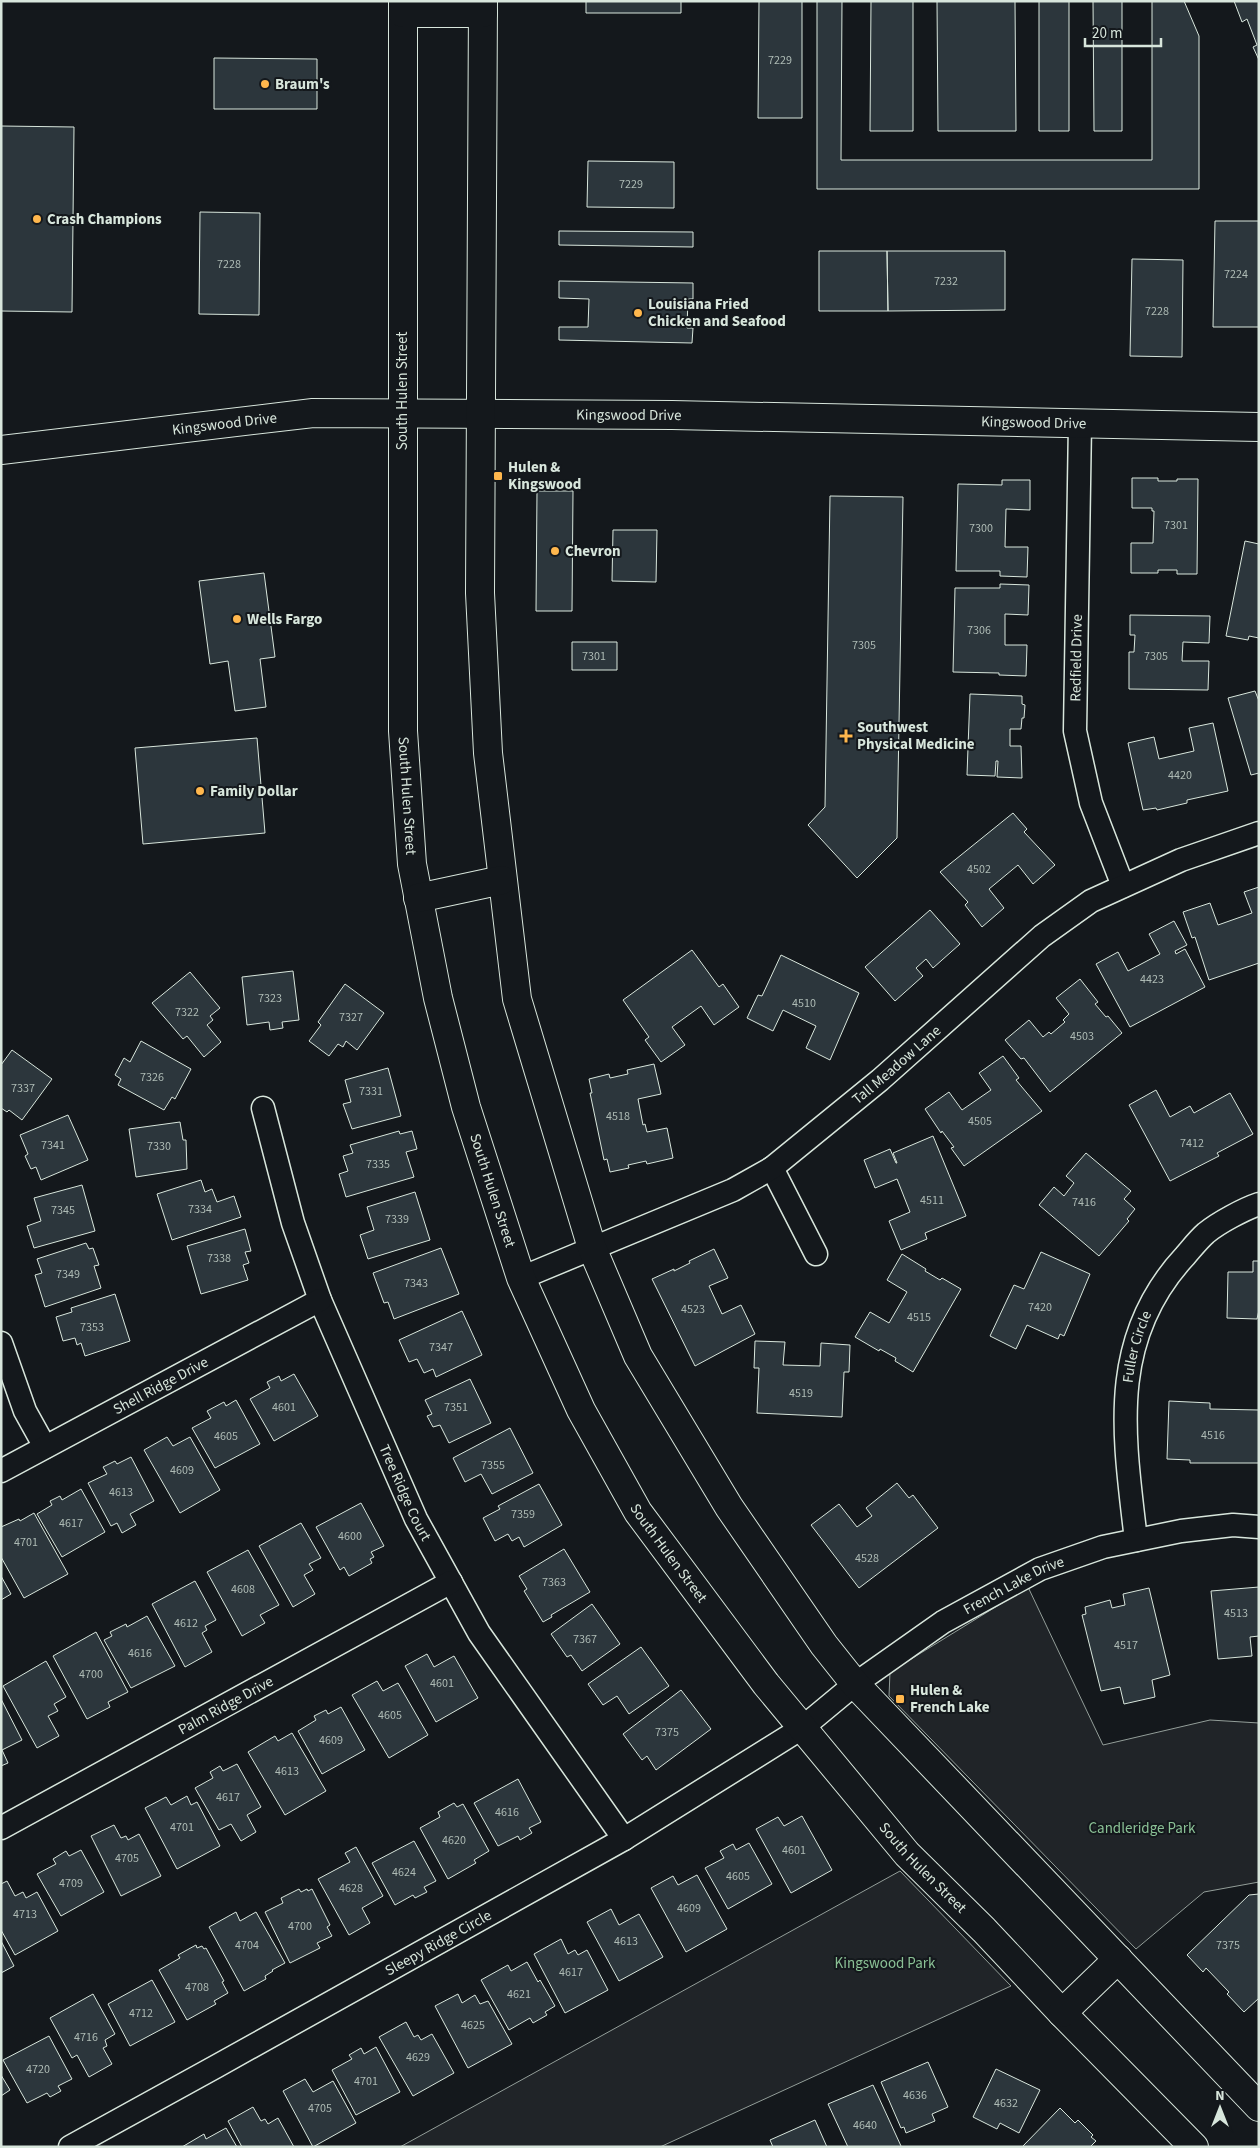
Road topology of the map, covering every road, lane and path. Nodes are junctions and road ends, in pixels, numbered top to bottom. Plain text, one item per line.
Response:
1 (403, 7) edge
2 (483, 7) edge
3 (402, 414) junction
4 (481, 414) junction
5 (1080, 423) junction
6 (1259, 427) edge
7 (1, 450) edge
8 (1259, 833) edge
9 (502, 880) junction
10 (1123, 886) junction
11 (418, 898) junction
12 (263, 1108) dead end
13 (772, 1168) junction
14 (1259, 1204) edge
15 (592, 1248) junction
16 (816, 1254) dead end
17 (521, 1278) junction
18 (320, 1300) junction
19 (1, 1343) edge
20 (45, 1447) junction
21 (1, 1472) edge
22 (1259, 1527) edge
23 (1136, 1540) junction
24 (451, 1582) junction
25 (855, 1684) junction
26 (802, 1728) junction
27 (1, 1828) edge
28 (624, 1839) junction
29 (1118, 1959) junction
30 (1062, 2013) junction
31 (1259, 2107) edge
32 (70, 2147) edge
33 (1194, 2147) edge

1 - 2 main road
1 - 3 main road, South Hulen Street
2 - 4 main road
3 - 4 main road, Kingswood Drive
3 - 7 main road, Kingswood Drive
3 - 11 main road, South Hulen Street
4 - 5 main road, Kingswood Drive
4 - 9 main road
5 - 6 main road, Kingswood Drive
5 - 10 street, Redfield Drive
8 - 10 street, Tall Meadow Lane
9 - 11 main road
9 - 15 main road
10 - 13 street, Tall Meadow Lane
11 - 17 main road, South Hulen Street
12 - 18 street, Tree Ridge Court
13 - 15 street, Tall Meadow Lane
13 - 16 street
14 - 23 street, Fuller Circle
15 - 17 street, Tall Meadow Lane
15 - 25 main road
17 - 26 main road, South Hulen Street
18 - 20 street, Shell Ridge Drive
18 - 24 street, Tree Ridge Court
19 - 20 street
20 - 21 street, Shell Ridge Drive
22 - 23 street, French Lake Drive
23 - 25 street, French Lake Drive
24 - 27 street, Palm Ridge Drive
24 - 28 street, Tree Ridge Court
25 - 26 street, French Lake Drive
25 - 29 main road
26 - 28 street, Sleepy Ridge Circle
26 - 30 main road, South Hulen Street
28 - 32 street, Sleepy Ridge Circle
29 - 30 main road
29 - 31 main road
30 - 33 main road, South Hulen Street

